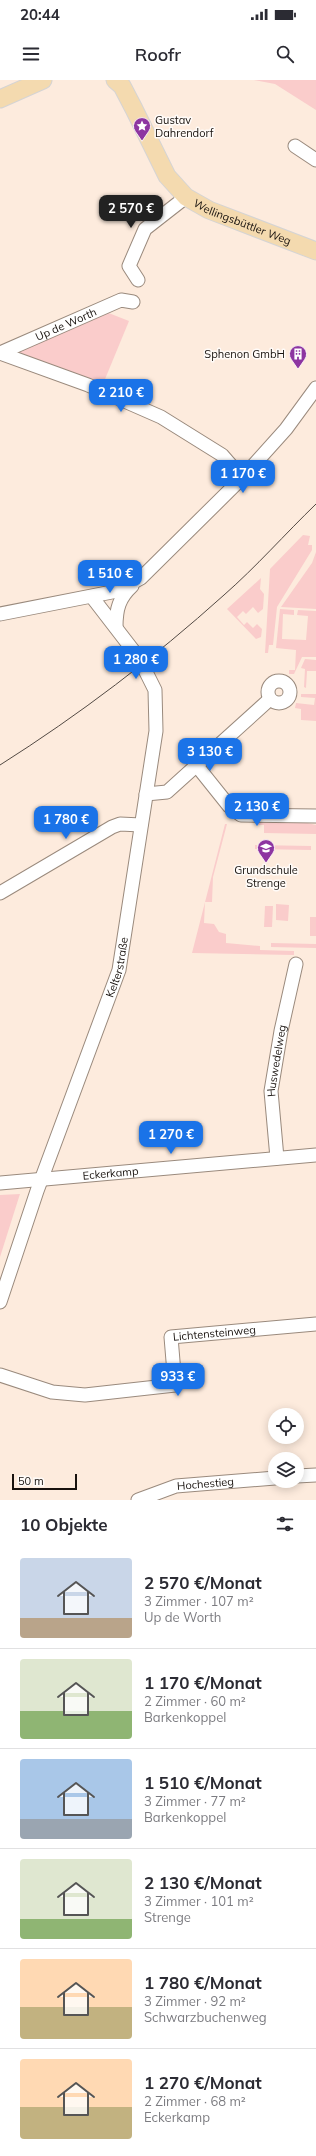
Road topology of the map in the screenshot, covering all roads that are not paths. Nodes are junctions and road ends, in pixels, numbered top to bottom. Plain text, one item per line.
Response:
1 (43, 80) edge
2 (115, 80) edge
3 (0, 99) edge
4 (295, 146) dead end
5 (316, 160) edge
6 (186, 197) junction
7 (316, 251) edge
8 (138, 280) dead end
9 (133, 302) dead end
10 (0, 353) edge
11 (316, 388) edge
12 (242, 478) junction
13 (141, 578) junction
14 (92, 597) junction
15 (0, 614) edge
16 (116, 627) junction
17 (270, 699) dead end
18 (197, 766) junction
19 (146, 794) junction
20 (316, 816) edge
21 (141, 825) junction
22 (0, 893) edge
23 (296, 964) dead end
24 (316, 1155) edge
25 (277, 1158) junction
26 (41, 1179) junction
27 (0, 1183) edge
28 (0, 1302) edge
29 (316, 1324) edge
30 (0, 1375) edge
31 (316, 1475) edge
32 (304, 1476) edge
33 (268, 1479) edge
34 (138, 1500) edge

1 - 3 main road
2 - 6 main road, Wellingsbüttler Weg
4 - 5 street
6 - 7 main road, Wellingsbüttler Weg
6 - 8 street
9 - 10 street, Up de Worth
10 - 12 street
11 - 12 street
12 - 13 street
13 - 14 street
13 - 16 street
14 - 15 street
14 - 16 street, Kelterstraße
16 - 19 street, Kelterstraße
17 - 18 street
18 - 19 street
18 - 20 street
19 - 21 street, Kelterstraße
21 - 22 street
21 - 26 street, Kelterstraße
23 - 25 street, Huswedelweg
24 - 25 street, Eckerkamp
25 - 26 street, Eckerkamp
26 - 27 street, Eckerkamp
26 - 28 street, Kelterstraße
29 - 30 street, Lichtensteinweg
31 - 32 street
33 - 34 street, Hochestieg

